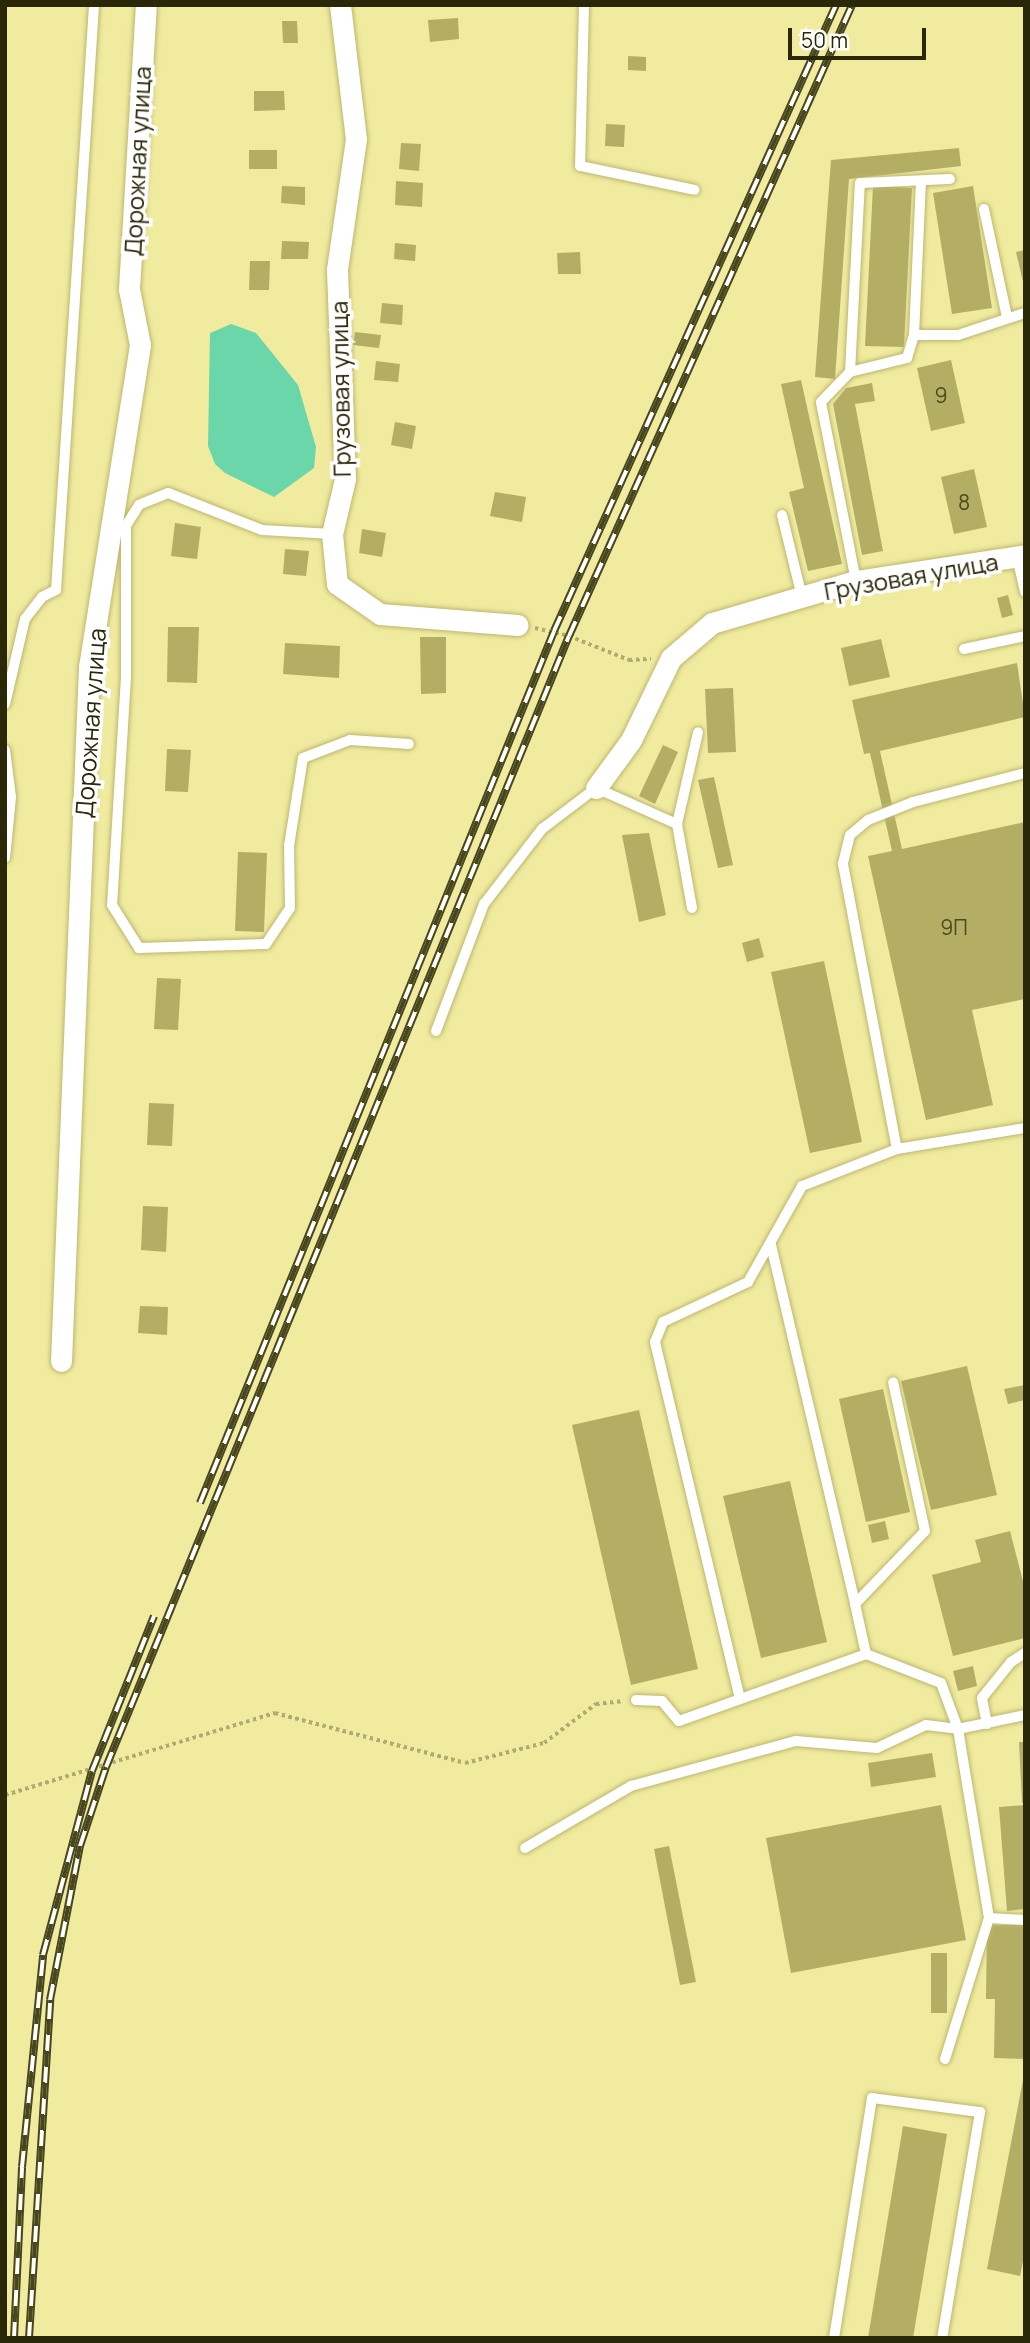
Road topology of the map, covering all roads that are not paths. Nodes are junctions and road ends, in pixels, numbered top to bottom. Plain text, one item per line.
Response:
1 (94, 5) edge
2 (146, 5) edge
3 (340, 5) edge
4 (584, 5) edge
5 (950, 179) dead end
6 (921, 181) junction
7 (695, 190) dead end
8 (984, 209) dead end
9 (1025, 313) edge
10 (1007, 317) junction
11 (914, 335) junction
12 (850, 372) junction
13 (782, 514) dead end
14 (332, 534) junction
15 (1021, 556) edge
16 (856, 581) junction
17 (1025, 592) edge
18 (802, 597) junction
19 (518, 625) road end
20 (1025, 636) edge
21 (964, 649) dead end
22 (5, 704) edge
23 (698, 732) dead end
24 (409, 744) dead end
25 (5, 750) edge
26 (1025, 773) edge
27 (596, 788) junction
28 (677, 824) junction
29 (5, 858) edge
30 (692, 908) dead end
31 (436, 1031) dead end
32 (1025, 1128) edge
33 (897, 1149) junction
34 (771, 1245) junction
35 (61, 1362) dead end
36 (892, 1382) dead end
37 (855, 1604) junction
38 (1025, 1653) edge
39 (866, 1654) junction
40 (740, 1699) junction
41 (636, 1700) road end
42 (1025, 1715) edge
43 (987, 1724) junction
44 (958, 1730) junction
45 (525, 1848) dead end
46 (989, 1919) junction
47 (1025, 1920) edge
48 (945, 2059) dead end
49 (834, 2338) edge
50 (942, 2338) edge

1 - 22 lane
2 - 35 street, Дорожная улица
3 - 14 street, Грузовая улица
4 - 7 lane
5 - 6 lane
6 - 11 lane
6 - 12 lane
8 - 10 lane
9 - 10 lane
10 - 11 lane
11 - 12 lane
12 - 16 lane
13 - 18 lane
14 - 19 street, Грузовая улица
14 - 24 lane
15 - 16 street, Грузовая улица
15 - 17 lane
16 - 18 street, Грузовая улица
18 - 27 street, Грузовая улица
20 - 21 lane
23 - 28 lane
25 - 29 lane
26 - 33 lane
27 - 28 lane
27 - 31 lane
28 - 30 lane
32 - 33 lane
33 - 34 lane
34 - 37 lane
34 - 40 lane
36 - 37 lane
37 - 39 lane
38 - 43 lane
39 - 40 lane
39 - 44 lane
40 - 41 lane
42 - 43 lane
43 - 44 lane
44 - 45 lane
44 - 46 lane
46 - 47 lane
46 - 48 lane
49 - 50 lane

